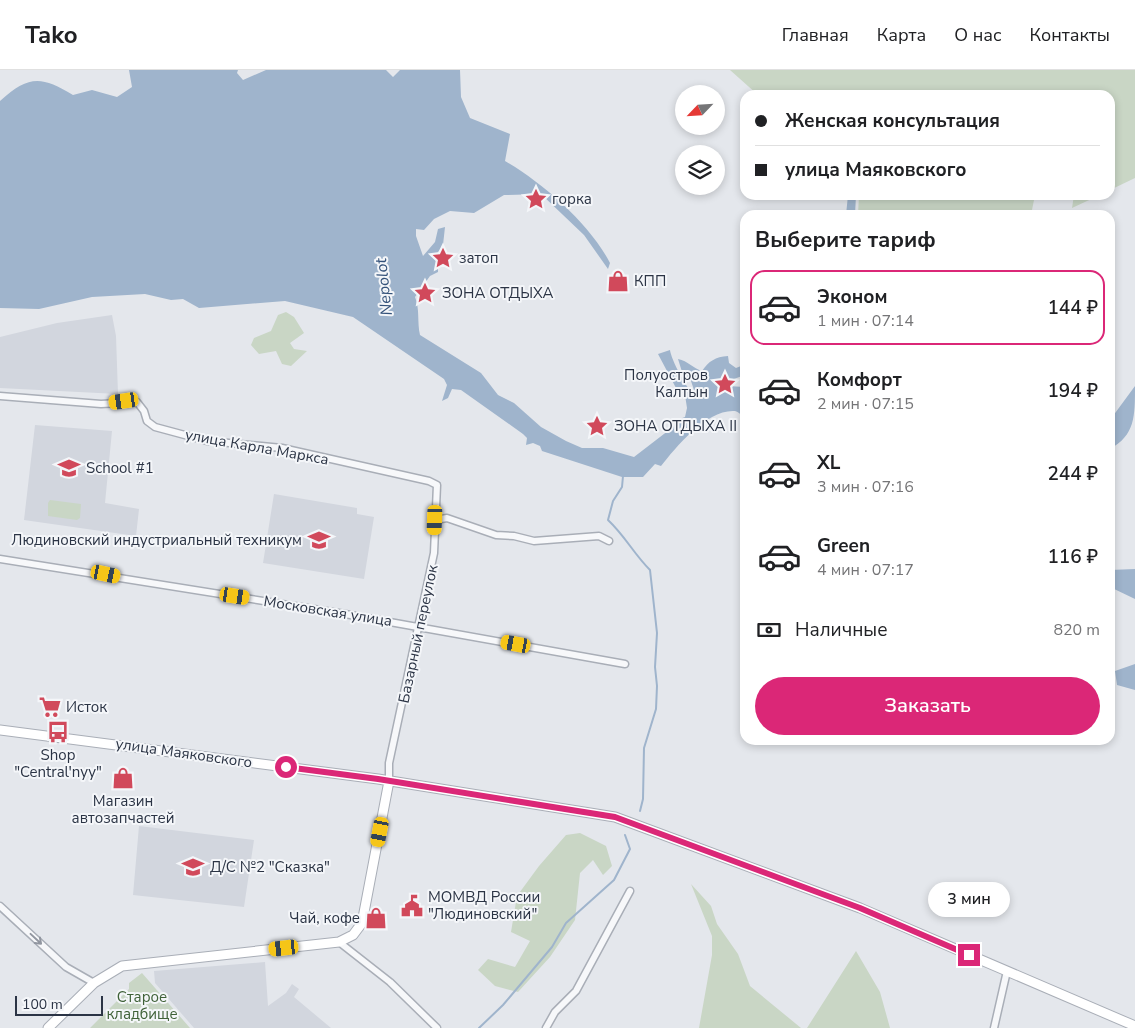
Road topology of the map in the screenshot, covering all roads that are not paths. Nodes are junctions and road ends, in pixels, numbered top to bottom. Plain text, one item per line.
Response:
1 (0, 396) edge
2 (437, 485) joint
3 (435, 520) junction
4 (610, 540) dead end
5 (0, 559) edge
6 (418, 628) junction
7 (625, 664) dead end
8 (0, 730) edge
9 (389, 781) junction
10 (630, 891) dead end
11 (0, 906) edge
12 (340, 942) junction
13 (1007, 971) junction
14 (94, 983) junction
15 (1135, 1026) edge
16 (48, 1028) edge
17 (438, 1028) edge
18 (546, 1028) edge
19 (994, 1028) edge

1 - 2 street, улица Карла Маркса
2 - 3 street, Базарный переулок
3 - 4 street
3 - 6 street, Базарный переулок
5 - 6 street, Московская улица
6 - 7 street, Московская улица
6 - 9 street, Базарный переулок
8 - 9 street, улица Маяковского
9 - 12 street
9 - 13 street, улица Маяковского
10 - 18 street
11 -> 14 street
12 - 14 street
12 - 17 street
13 - 15 street, улица Маяковского
13 - 19 street
14 - 16 street

